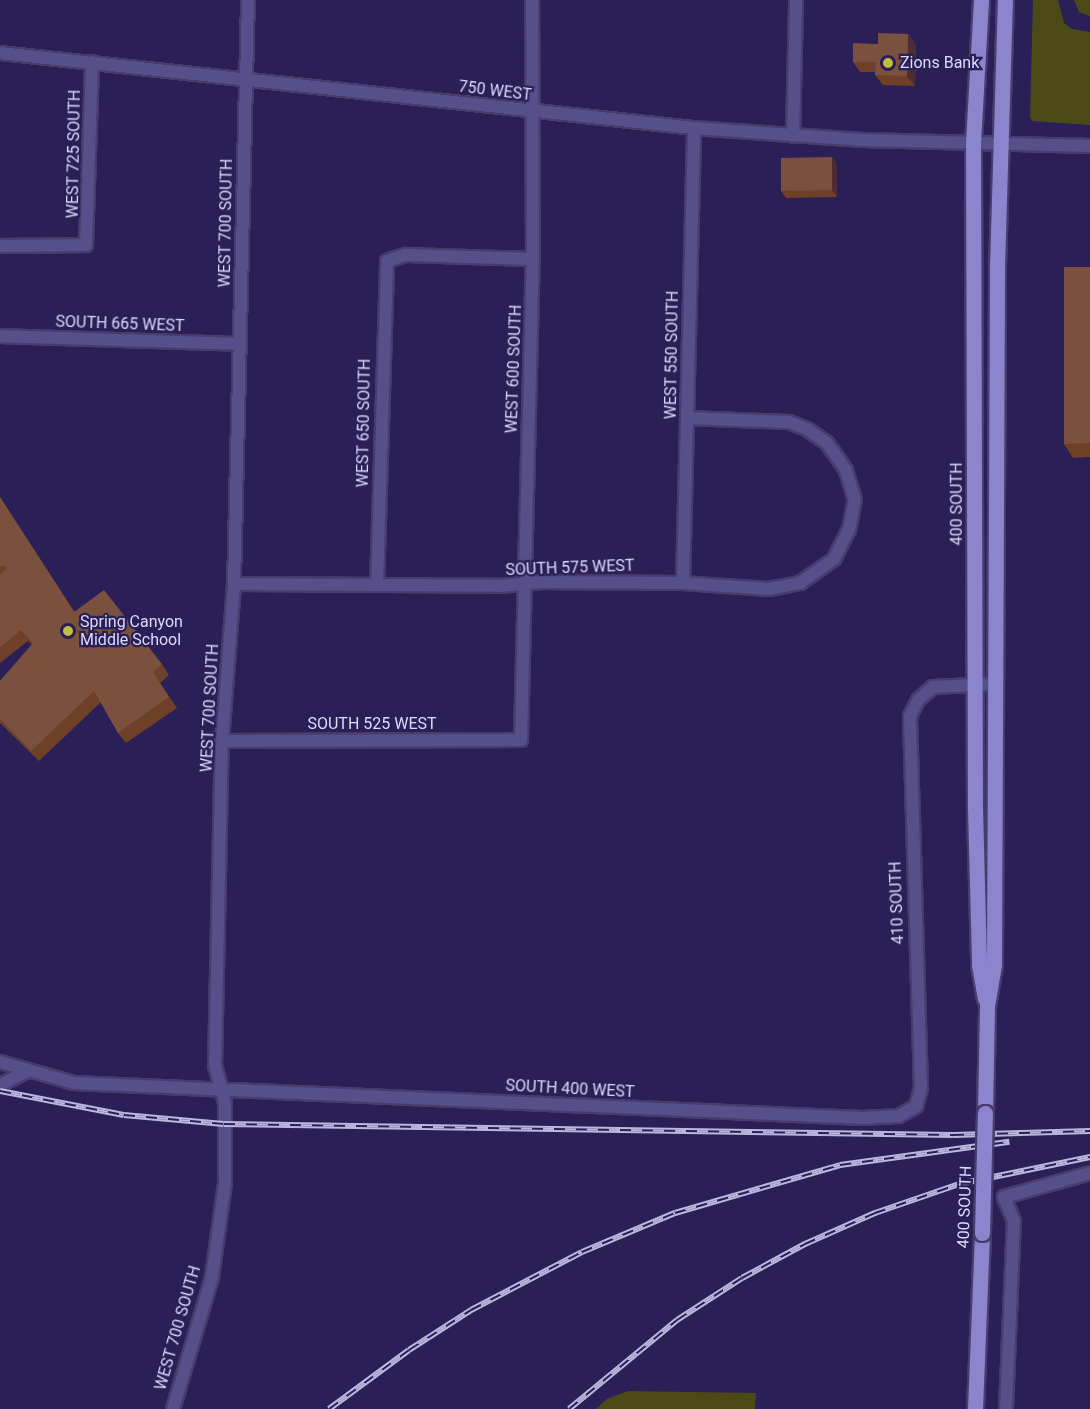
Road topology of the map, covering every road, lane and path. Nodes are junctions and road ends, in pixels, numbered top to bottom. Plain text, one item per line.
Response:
1 (248, 0) edge
2 (532, 0) edge
3 (796, 0) edge
4 (981, 0) edge
5 (1005, 0) edge
6 (0, 53) edge
7 (92, 63) junction
8 (245, 77) junction
9 (535, 112) junction
10 (694, 128) junction
11 (793, 136) junction
12 (986, 144) junction
13 (1090, 146) edge
14 (0, 246) edge
15 (533, 259) junction
16 (0, 336) edge
17 (239, 344) junction
18 (687, 418) junction
19 (683, 583) junction
20 (234, 584) junction
21 (524, 584) junction
22 (377, 585) junction
23 (996, 684) junction
24 (976, 685) junction
25 (521, 740) joint
26 (222, 741) junction
27 (987, 1006) junction
28 (0, 1062) edge
29 (27, 1072) junction
30 (0, 1084) edge
31 (219, 1090) junction
32 (916, 1106) joint
33 (1090, 1173) edge
34 (173, 1409) edge
35 (975, 1409) edge
36 (1006, 1409) edge

1 - 8 street, WEST 700 SOUTH
2 - 9 street, WEST 600 SOUTH
3 - 11 street
4 - 12 main road, 400 SOUTH
5 - 12 main road, 400 SOUTH
6 - 7 street, 750 WEST
7 - 8 street, 750 WEST
7 - 14 street, WEST 725 SOUTH
8 - 9 street, 750 WEST
8 - 17 street, WEST 700 SOUTH
9 - 10 street, 750 WEST
9 - 15 street, WEST 600 SOUTH
10 - 11 street, 750 WEST
10 - 18 street, WEST 550 SOUTH
11 - 12 street, 750 WEST
12 - 13 street, 750 WEST
12 - 23 main road, 400 SOUTH
12 - 24 main road, 400 SOUTH
15 - 21 street, WEST 600 SOUTH
15 - 22 street, WEST 650 SOUTH
16 - 17 street, SOUTH 665 WEST
17 - 20 street, WEST 700 SOUTH
18 - 19 street, WEST 550 SOUTH
18 - 19 street, SOUTH 575 WEST
19 - 21 street, SOUTH 575 WEST
20 - 22 street, SOUTH 575 WEST
20 - 26 street, WEST 700 SOUTH
21 - 22 street, SOUTH 575 WEST
21 - 25 street, WEST 600 SOUTH
23 - 24 street
23 - 27 main road, 400 SOUTH
24 - 27 main road, 400 SOUTH
24 - 32 street, 410 SOUTH
25 - 26 street, SOUTH 525 WEST
26 - 31 street, WEST 700 SOUTH
27 - 35 main road, 400 SOUTH, bridge
28 - 29 street, SOUTH 400 WEST
29 - 30 street
29 - 31 street, SOUTH 400 WEST
31 - 32 street, SOUTH 400 WEST
31 - 34 street, WEST 700 SOUTH
33 - 36 street

